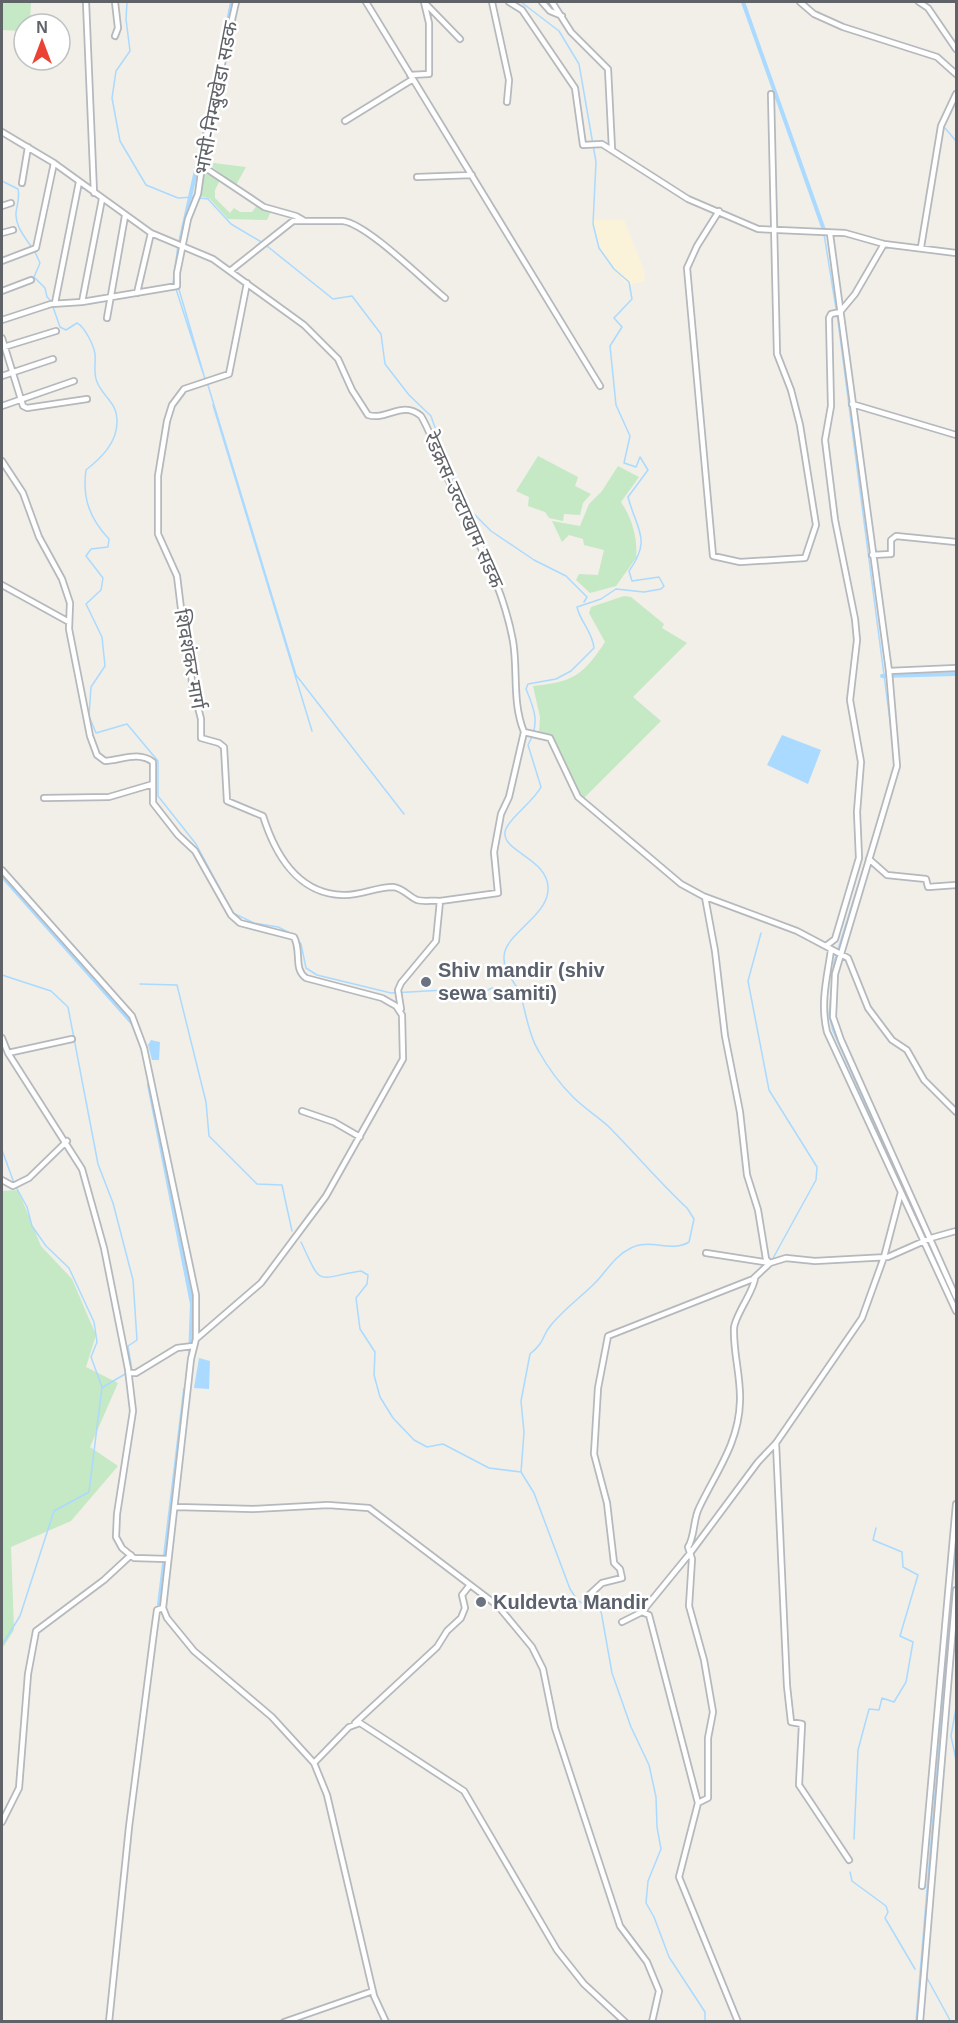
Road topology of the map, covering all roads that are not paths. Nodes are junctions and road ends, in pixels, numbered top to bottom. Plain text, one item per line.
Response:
1 (86, 2) edge
2 (115, 2) edge
3 (236, 2) edge
4 (366, 2) edge
5 (424, 2) edge
6 (492, 2) edge
7 (509, 2) edge
8 (542, 2) edge
9 (552, 2) edge
10 (800, 2) edge
11 (919, 2) edge
12 (562, 16) junction
13 (115, 36) dead end
14 (460, 39) dead end
15 (957, 49) edge
16 (957, 74) edge
17 (412, 77) junction
18 (771, 93) dead end
19 (957, 94) edge
20 (507, 102) dead end
21 (345, 121) dead end
22 (2, 132) edge
23 (28, 147) junction
24 (612, 149) junction
25 (54, 163) junction
26 (201, 165) junction
27 (472, 175) junction
28 (417, 177) dead end
29 (79, 182) junction
30 (22, 183) dead end
31 (94, 194) junction
32 (102, 199) junction
33 (11, 203) dead end
34 (2, 206) edge
35 (719, 211) junction
36 (124, 216) junction
37 (303, 220) junction
38 (13, 230) dead end
39 (774, 231) junction
40 (2, 233) edge
41 (151, 233) junction
42 (826, 234) junction
43 (884, 244) junction
44 (182, 245) junction
45 (921, 247) junction
46 (957, 253) edge
47 (2, 261) edge
48 (230, 271) junction
49 (31, 280) dead end
50 (247, 283) junction
51 (2, 291) edge
52 (138, 292) junction
53 (109, 298) junction
54 (445, 298) dead end
55 (82, 302) junction
56 (53, 303) junction
57 (838, 312) junction
58 (107, 318) dead end
59 (2, 320) edge
60 (56, 331) dead end
61 (2, 338) edge
62 (3, 347) edge
63 (53, 359) dead end
64 (14, 373) junction
65 (2, 376) edge
66 (74, 381) dead end
67 (600, 386) dead end
68 (21, 399) junction
69 (87, 399) dead end
70 (852, 404) junction
71 (2, 406) edge
72 (957, 435) edge
73 (2, 461) edge
74 (957, 542) edge
75 (872, 555) junction
76 (2, 585) edge
77 (69, 622) junction
78 (957, 668) edge
79 (889, 671) junction
80 (526, 732) junction
81 (153, 784) junction
82 (44, 798) dead end
83 (869, 859) junction
84 (2, 870) edge
85 (957, 885) edge
86 (705, 897) junction
87 (440, 901) junction
88 (826, 946) junction
89 (836, 952) junction
90 (402, 1015) junction
91 (2, 1038) edge
92 (72, 1039) dead end
93 (8, 1053) junction
94 (302, 1111) dead end
95 (957, 1112) edge
96 (360, 1137) junction
97 (66, 1141) junction
98 (2, 1180) edge
99 (901, 1192) junction
100 (957, 1231) edge
101 (931, 1238) junction
102 (923, 1242) junction
103 (706, 1253) dead end
104 (884, 1257) junction
105 (770, 1263) junction
106 (755, 1278) junction
107 (957, 1297) edge
108 (957, 1311) edge
109 (196, 1339) junction
110 (190, 1346) junction
111 (129, 1373) junction
112 (776, 1443) junction
113 (957, 1504) edge
114 (176, 1507) junction
115 (690, 1552) junction
116 (131, 1555) junction
117 (165, 1558) junction
118 (470, 1585) junction
119 (957, 1590) edge
120 (588, 1596) dead end
121 (163, 1608) junction
122 (642, 1612) junction
123 (622, 1623) dead end
124 (355, 1724) junction
125 (314, 1763) junction
126 (698, 1803) junction
127 (2, 1822) edge
128 (849, 1860) dead end
129 (922, 1886) dead end
130 (374, 1991) junction
131 (110, 2022) edge
132 (284, 2022) edge
133 (386, 2022) edge
134 (624, 2022) edge
135 (652, 2022) edge
136 (738, 2022) edge
137 (920, 2022) edge

1 - 31 street
2 - 13 street
3 - 26 street, भांसी-निम्बुखेडा सडक
4 - 17 street
5 - 14 street
5 - 17 street
6 - 20 street
7 - 24 street
8 - 12 street
9 - 12 street
10 - 16 street
11 - 15 street
12 - 24 street
17 - 21 street
17 - 27 street
18 - 39 street
19 - 45 street
22 - 23 street, रेडक्रस-उल्टाखाम सडक
23 - 25 street, रेडक्रस-उल्टाखाम सडक
23 - 30 street
24 - 35 street
25 - 29 street, रेडक्रस-उल्टाखाम सडक
25 - 47 street
26 - 37 street
26 - 44 street, भांसी-निम्बुखेडा सडक
27 - 28 street
27 - 67 street
29 - 31 street, रेडक्रस-उल्टाखाम सडक
29 - 56 street
31 - 32 street, रेडक्रस-उल्टाखाम सडक
32 - 36 street, रेडक्रस-उल्टाखाम सडक
32 - 55 street
33 - 34 street
35 - 39 street
35 - 39 street
36 - 41 street, रेडक्रस-उल्टाखाम सडक
36 - 53 street
37 - 48 street
37 - 54 street
38 - 40 street
39 - 42 street
41 - 44 street, रेडक्रस-उल्टाखाम सडक
41 - 52 street
42 - 43 street
42 - 57 street
43 - 45 street
43 - 57 street
44 - 48 street, रेडक्रस-उल्टाखाम सडक
44 - 52 street, भांसी-निम्बुखेडा सडक
45 - 46 street
48 - 50 street, रेडक्रस-उल्टाखाम सडक
49 - 51 street
50 - 80 street, रेडक्रस-उल्टाखाम सडक
50 - 87 street, शिवशंकर मार्ग
52 - 53 street
53 - 55 street
53 - 58 street
55 - 56 street
56 - 59 street
57 - 70 street
57 - 88 street
60 - 62 street
61 - 62 street
62 - 64 street
63 - 64 street
64 - 65 street
64 - 68 street
66 - 68 street
68 - 69 street
68 - 71 street
70 - 72 street
70 - 75 street
73 - 77 street
74 - 75 street
75 - 79 street
76 - 77 street
77 - 81 street
78 - 79 street
79 - 83 street
80 - 86 street
80 - 87 street
81 - 82 street
81 - 90 street
83 - 85 street
83 - 89 street
84 - 109 street
86 - 88 street
86 - 105 street
87 - 90 street
88 - 89 street
89 - 95 street
89 - 99 street
89 - 101 street
90 - 96 street
91 - 93 street
92 - 93 street
93 - 97 street
94 - 96 street
96 - 109 street
97 - 98 street
97 - 111 street
99 - 102 street
99 - 104 street
100 - 101 street
101 - 102 street
101 - 107 street
102 - 104 street
102 - 108 street
103 - 105 street
104 - 105 street
104 - 112 street
105 - 106 street
106 - 115 street
106 - 120 street
109 - 110 street
110 - 111 street
110 - 114 street
111 - 116 street
112 - 115 street
112 - 128 street
113 - 129 street
114 - 117 street
114 - 118 street
115 - 122 street
115 - 126 street
116 - 117 street
116 - 127 street
117 - 121 street
118 - 124 street
118 - 135 street
119 - 137 street
121 - 125 street
121 - 131 street
122 - 123 street
122 - 126 street
124 - 125 street
124 - 134 street
125 - 130 street
126 - 136 street
130 - 132 street
130 - 133 street

